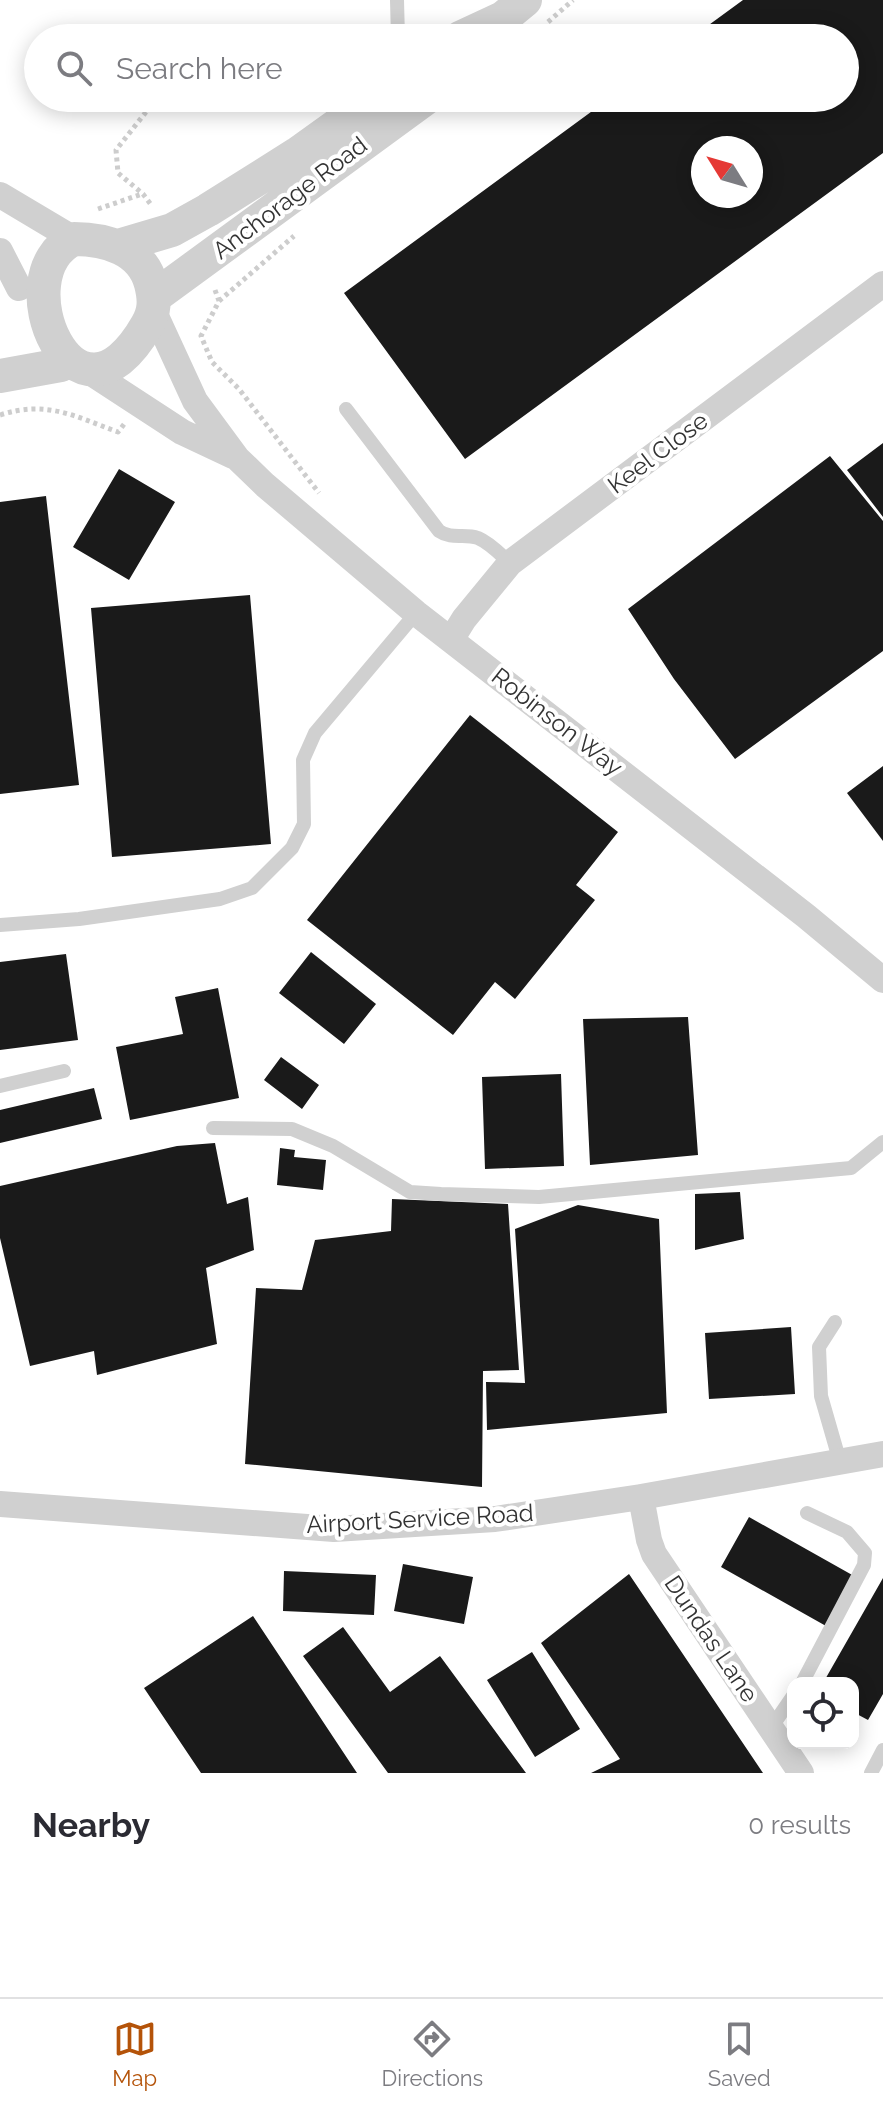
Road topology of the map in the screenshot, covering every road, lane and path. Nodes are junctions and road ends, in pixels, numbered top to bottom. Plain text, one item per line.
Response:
1 (397, 0) edge
2 (398, 24) edge
3 (146, 112) dead end
4 (354, 112) edge
5 (407, 112) edge
6 (143, 194) dead end
7 (0, 195) edge
8 (74, 239) junction
9 (118, 246) junction
10 (0, 251) edge
11 (883, 284) edge
12 (13, 300) edge
13 (154, 304) junction
14 (74, 368) junction
15 (0, 376) edge
16 (346, 409) dead end
17 (237, 458) junction
18 (510, 563) junction
19 (416, 613) junction
20 (451, 640) junction
21 (0, 925) edge
22 (883, 980) edge
23 (64, 1071) dead end
24 (0, 1086) edge
25 (213, 1128) dead end
26 (883, 1142) edge
27 (835, 1322) dead end
28 (883, 1454) edge
29 (840, 1462) junction
30 (641, 1497) junction
31 (0, 1504) edge
32 (807, 1513) dead end
33 (805, 1677) edge
34 (787, 1705) edge
35 (771, 1728) junction
36 (883, 1750) edge
37 (801, 1773) edge
38 (871, 1773) edge

1 - 2 lane
3 - 6 path
4 - 9 street, Anchorage Road
5 - 13 street, Anchorage Road
7 - 8 street
8 - 9 street
8 - 12 street
9 - 13 street
10 - 12 street
11 - 18 street, Keel Close
12 - 14 street
13 - 14 street
13 - 17 street, Robinson Way
14 - 15 street
14 - 17 street, Robinson Way
16 - 18 lane
17 - 19 street, Robinson Way
18 - 20 street, Keel Close
19 - 20 street, Robinson Way
19 - 21 lane
20 - 22 street, Robinson Way
23 - 24 lane
25 - 26 lane
27 - 29 lane
28 - 29 street, Airport Service Road
29 - 30 street, Airport Service Road
30 - 31 street, Airport Service Road
30 - 35 street, Dundas Lane
32 - 33 lane
34 - 35 lane
35 - 37 street, Dundas Lane
36 - 38 lane

